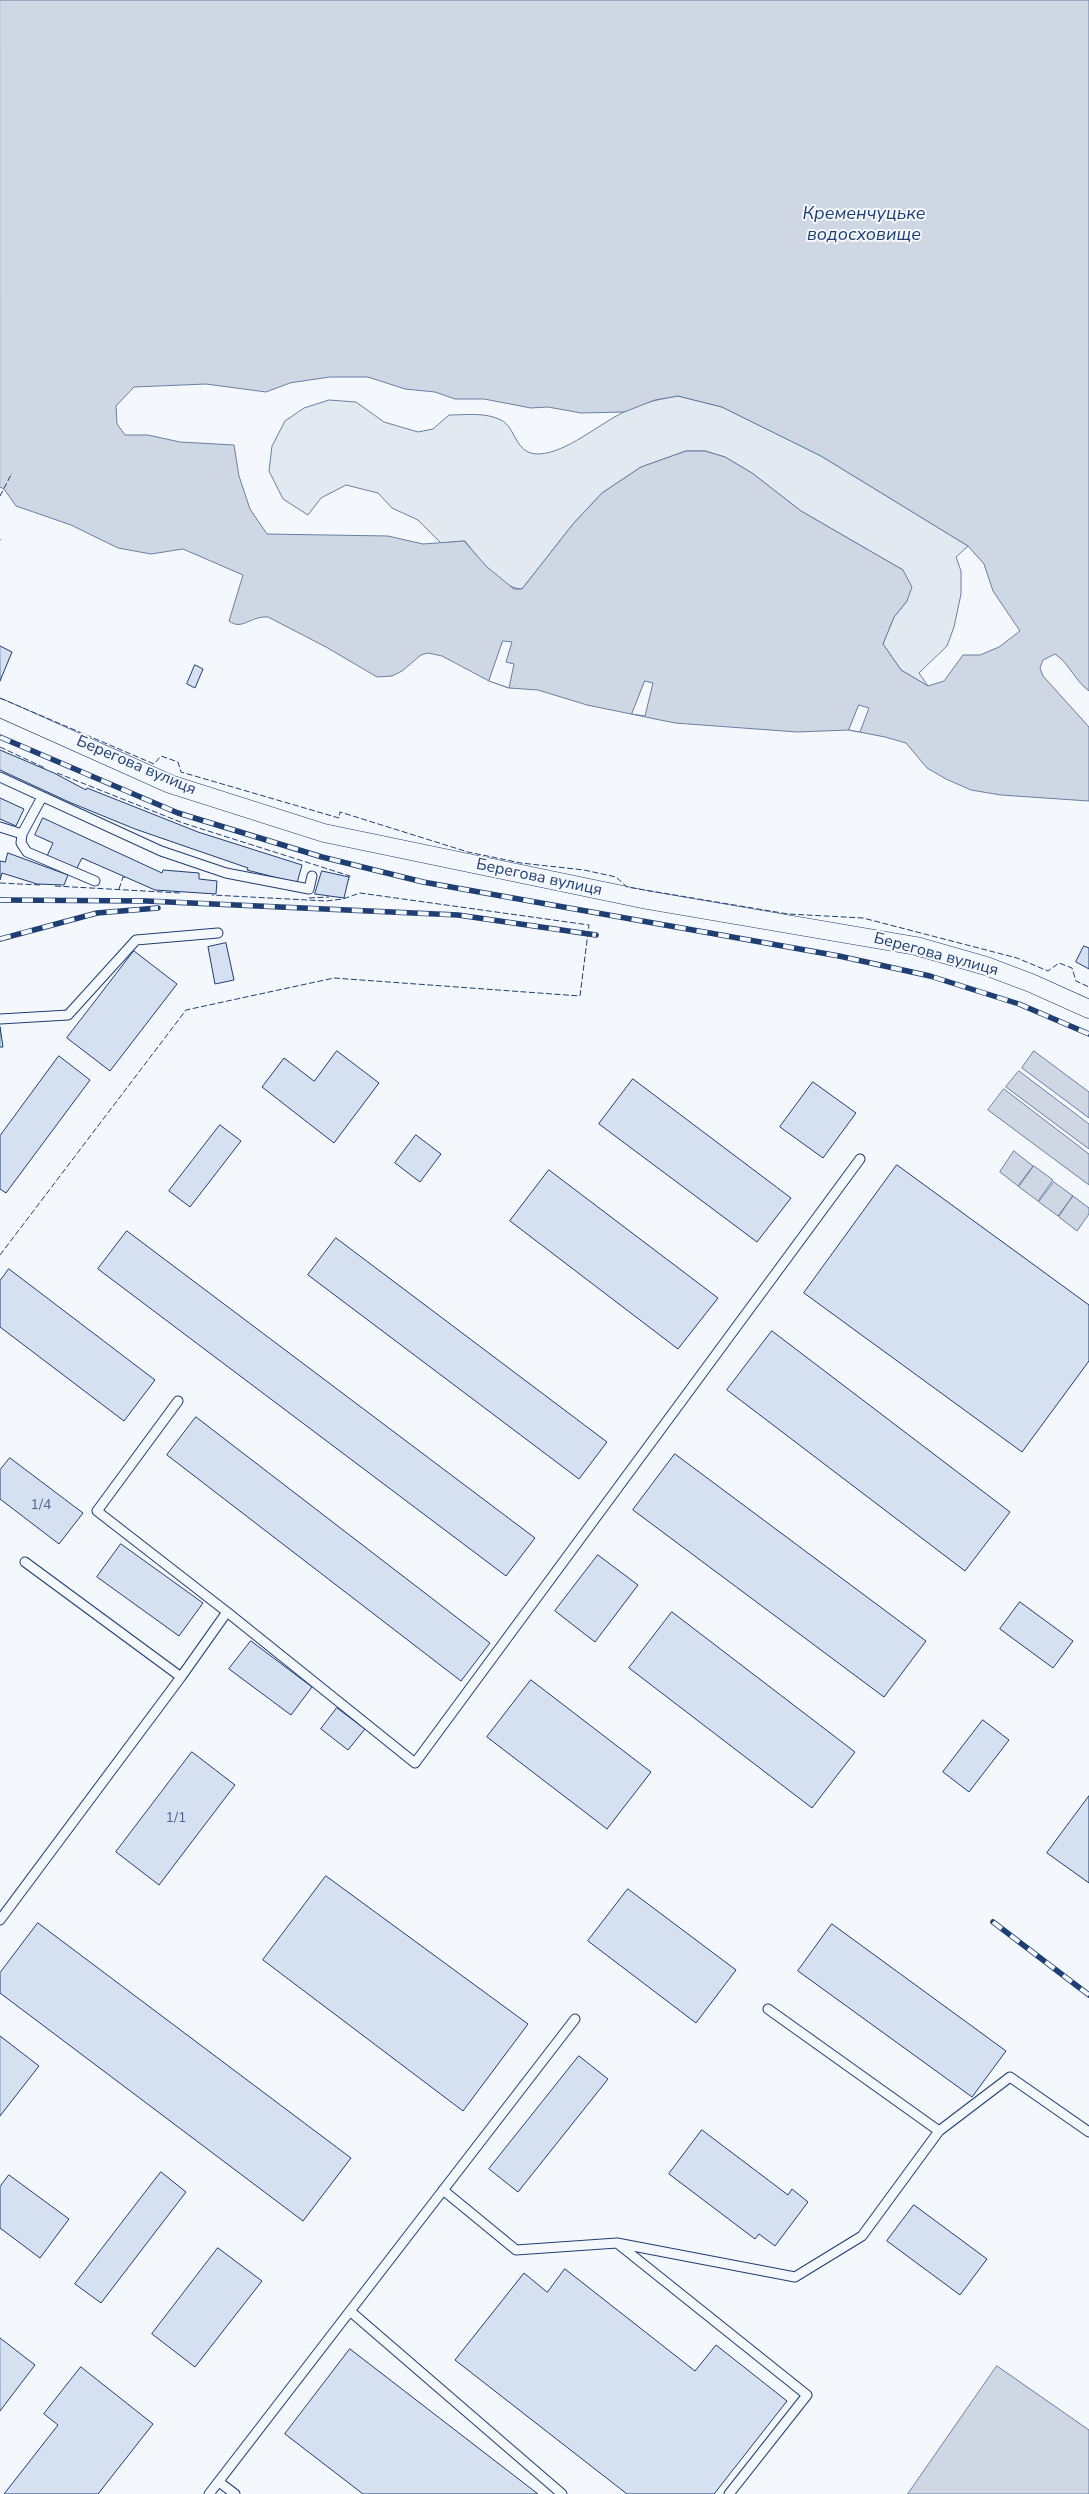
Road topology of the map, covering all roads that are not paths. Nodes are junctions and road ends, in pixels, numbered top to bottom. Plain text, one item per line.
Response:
1 (0, 708) edge
2 (0, 777) edge
3 (42, 797) junction
4 (0, 827) edge
5 (22, 834) junction
6 (312, 876) dead end
7 (95, 881) dead end
8 (218, 933) dead end
9 (1089, 1009) edge
10 (0, 1019) edge
11 (860, 1158) dead end
12 (178, 1401) dead end
13 (25, 1562) dead end
14 (226, 1612) junction
15 (181, 1677) junction
16 (0, 1920) edge
17 (768, 2010) dead end
18 (575, 2019) dead end
19 (939, 2131) junction
20 (1089, 2132) edge
21 (443, 2190) junction
22 (617, 2243) junction
23 (350, 2311) junction
24 (219, 2482) junction
25 (209, 2494) edge
26 (235, 2494) edge
27 (562, 2494) edge
28 (729, 2494) edge

1 - 9 street, Берегова вулиця
2 - 3 lane
3 - 5 lane
3 - 6 lane
4 - 5 lane
5 - 7 lane
8 - 10 lane
11 - 14 lane
12 - 14 lane
13 - 15 lane
14 - 15 lane
15 - 16 lane
17 - 19 lane
18 - 21 lane
19 - 20 lane
19 - 22 lane
21 - 22 lane
21 - 23 lane
22 - 28 lane
23 - 24 lane
23 - 27 lane
24 - 25 lane
24 - 26 lane

